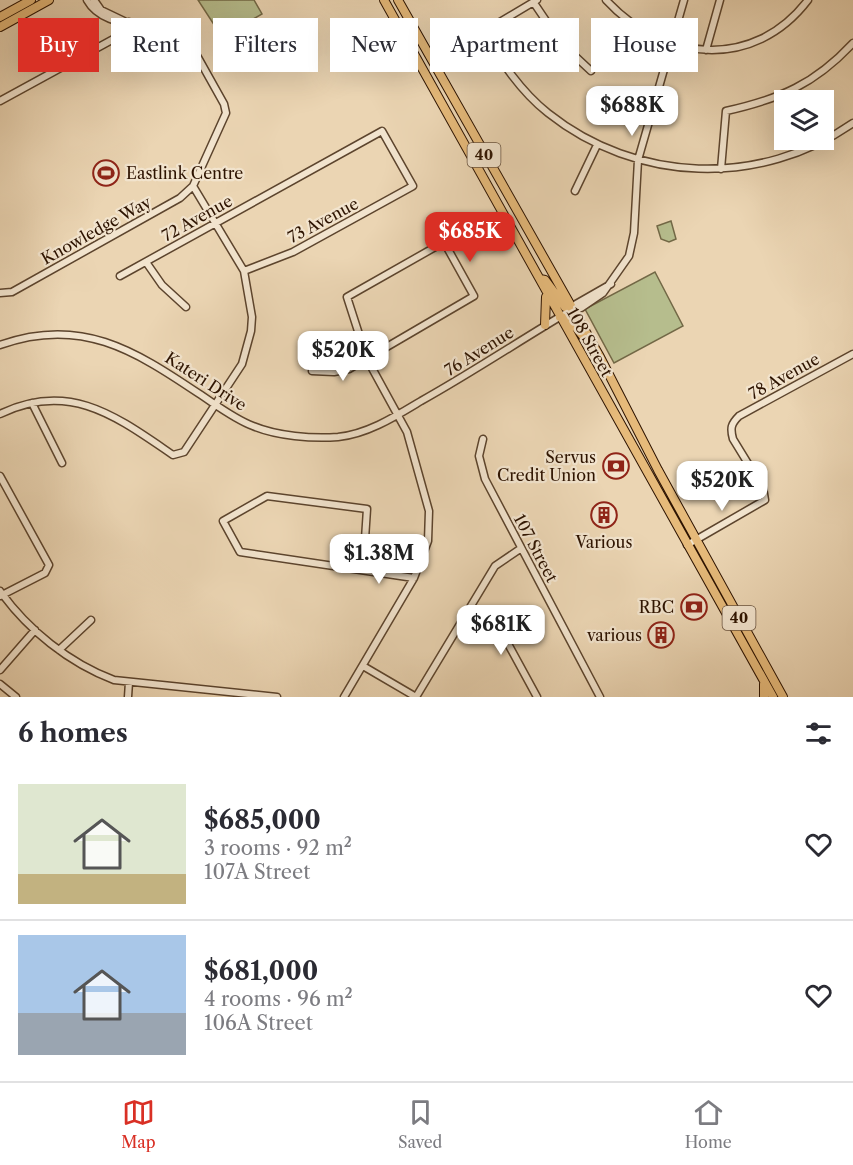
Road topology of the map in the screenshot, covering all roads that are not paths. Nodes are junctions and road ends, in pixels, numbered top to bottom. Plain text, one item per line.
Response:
1 (31, 0) edge
2 (49, 0) edge
3 (87, 0) edge
4 (94, 0) edge
5 (384, 0) edge
6 (398, 0) edge
7 (606, 0) edge
8 (684, 0) edge
9 (720, 0) edge
10 (808, 0) edge
11 (536, 1) edge
12 (0, 17) edge
13 (117, 18) edge
14 (625, 18) edge
15 (679, 18) edge
16 (111, 20) edge
17 (0, 27) edge
18 (111, 40) edge
19 (853, 43) edge
20 (698, 49) edge
21 (706, 50) junction
22 (201, 63) edge
23 (591, 71) dead end
24 (663, 72) edge
25 (0, 101) edge
26 (853, 123) edge
27 (597, 145) junction
28 (638, 160) junction
29 (721, 170) junction
30 (193, 186) junction
31 (413, 186) joint
32 (575, 191) dead end
33 (214, 223) junction
34 (146, 262) junction
35 (244, 271) junction
36 (120, 276) dead end
37 (539, 279) junction
38 (0, 293) edge
39 (186, 307) dead end
40 (573, 309) junction
41 (560, 317) junction
42 (545, 325) junction
43 (0, 345) edge
44 (853, 354) edge
45 (367, 359) junction
46 (606, 370) junction
47 (312, 371) dead end
48 (32, 403) junction
49 (215, 405) junction
50 (0, 414) edge
51 (397, 415) junction
52 (483, 439) dead end
53 (62, 463) dead end
54 (0, 476) edge
55 (2, 484) edge
56 (696, 539) junction
57 (687, 545) junction
58 (520, 549) junction
59 (348, 568) junction
60 (414, 578) junction
61 (1, 594) edge
62 (466, 612) junction
63 (91, 620) dead end
64 (35, 630) junction
65 (59, 650) junction
66 (363, 666) junction
67 (0, 670) edge
68 (762, 676) junction
69 (129, 682) junction
70 (0, 684) edge
71 (261, 695) edge
72 (16, 697) edge
73 (128, 697) edge
74 (277, 697) edge
75 (344, 697) edge
76 (416, 697) edge
77 (537, 697) edge
78 (600, 697) edge
79 (764, 697) edge
80 (774, 697) edge
81 (783, 697) edge

1 - 12 main road
2 - 17 main road
3 - 16 street
4 - 13 street, Knowledge Way
5 - 37 main road, 108 Street / 40
6 - 40 main road, 108 Street / 40
7 - 14 street
8 - 15 street
9 - 21 street
10 - 21 street
11 - 23 street
11 - 27 street
18 - 25 street
19 - 29 street
20 - 21 street
22 - 30 street, Knowledge Way
24 - 28 street
26 - 29 street
27 - 28 street
27 - 32 street
28 - 29 street
28 - 40 street, 76 Avenue
30 - 33 street
30 - 38 street, Knowledge Way
31 - 33 street, 72 Avenue
31 - 35 street, 73 Avenue
33 - 34 street, 72 Avenue
33 - 35 street
34 - 36 street, 72 Avenue
34 - 39 street
35 - 49 street
37 - 40 main road
37 - 41 main road, 108 Street / 40
37 - 42 main road
40 - 41 street, 76 Avenue
40 - 46 main road, 108 Street / 40
41 - 42 street, 76 Avenue
41 - 46 main road
41 - 57 main road, 108 Street / 40
42 - 51 street, 76 Avenue
43 - 49 street, Kateri Drive
44 - 56 street, 78 Avenue
45 - 45 street
45 - 47 street
45 - 51 street
46 - 56 main road, 108 Street / 40
48 - 49 street
48 - 50 street
48 - 53 street
49 - 51 street, Kateri Drive
51 - 60 street
52 - 58 street, 107 Street
54 - 55 street
55 - 61 street
56 - 57 street
56 - 81 main road, 108 Street / 40
57 - 68 main road, 108 Street / 40
58 - 62 street
58 - 78 street, 107 Street
59 - 59 street
59 - 60 street
60 - 66 street
61 - 64 street
62 - 76 street
62 - 77 street
63 - 65 street
64 - 65 street
64 - 67 street
65 - 69 street
66 - 75 street
66 - 76 street
68 - 79 main road
68 - 80 main road, 108 Street / 40
69 - 71 street
69 - 73 street
70 - 72 street
71 - 74 street

